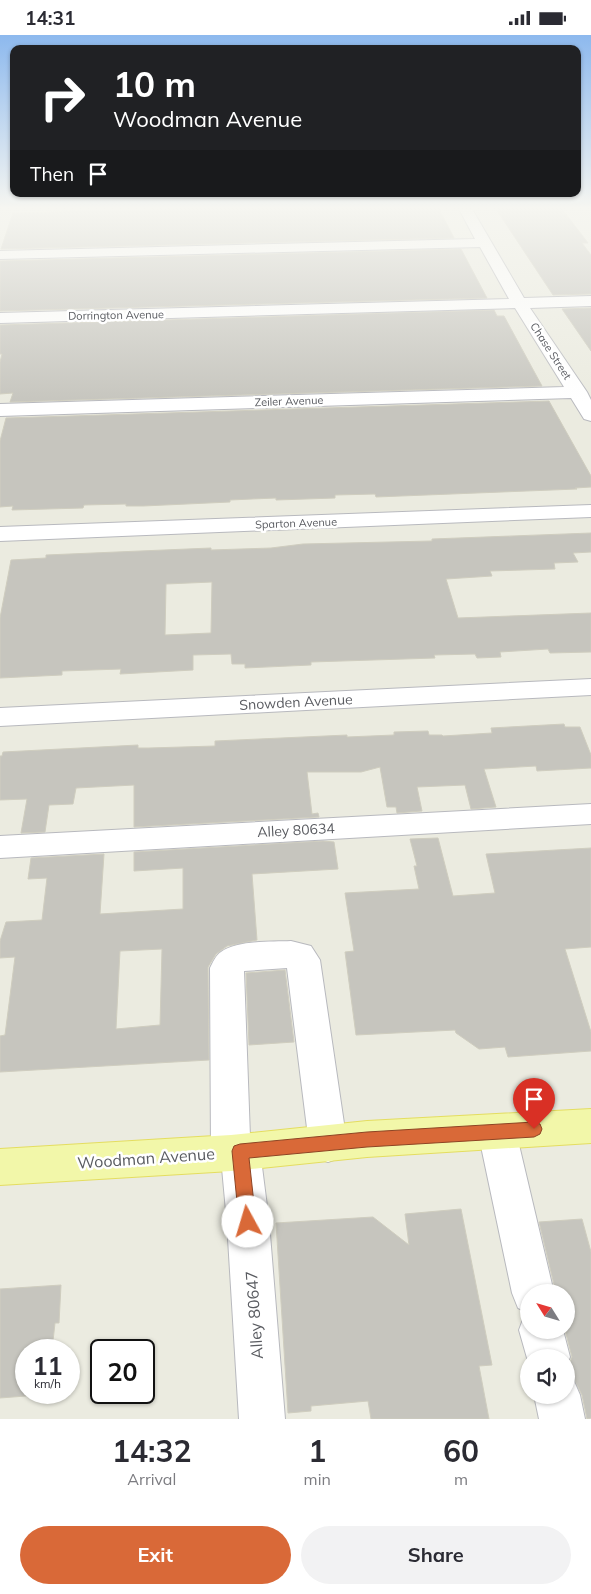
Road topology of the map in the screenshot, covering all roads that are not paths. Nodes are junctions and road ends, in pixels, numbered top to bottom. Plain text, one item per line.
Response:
1 (503, 274) edge
2 (591, 301) edge
3 (520, 304) junction
4 (0, 318) edge
5 (578, 392) junction
6 (0, 409) edge
7 (591, 415) edge
8 (591, 511) edge
9 (0, 535) edge
10 (591, 687) edge
11 (0, 717) edge
12 (591, 814) edge
13 (0, 847) edge
14 (591, 1126) edge
15 (497, 1132) junction
16 (328, 1144) junction
17 (235, 1152) junction
18 (0, 1167) edge
19 (530, 1283) edge
20 (559, 1404) edge
21 (262, 1419) edge
22 (562, 1419) edge

1 - 3 street, Chase Street
2 - 3 street, Dorrington Avenue
3 - 4 street, Dorrington Avenue
3 - 5 street, Chase Street
5 - 6 street, Zeiler Avenue
5 - 7 street, Chase Street
8 - 9 street, Sparton Avenue
10 - 11 street, Snowden Avenue
12 - 13 street, Alley 80634
14 - 15 main road, Woodman Avenue
15 - 16 main road, Woodman Avenue
15 - 19 street
16 - 17 main road, Woodman Avenue
16 - 17 street, Alley 80647
17 - 18 main road, Woodman Avenue
17 - 21 street, Alley 80647
20 - 22 street

